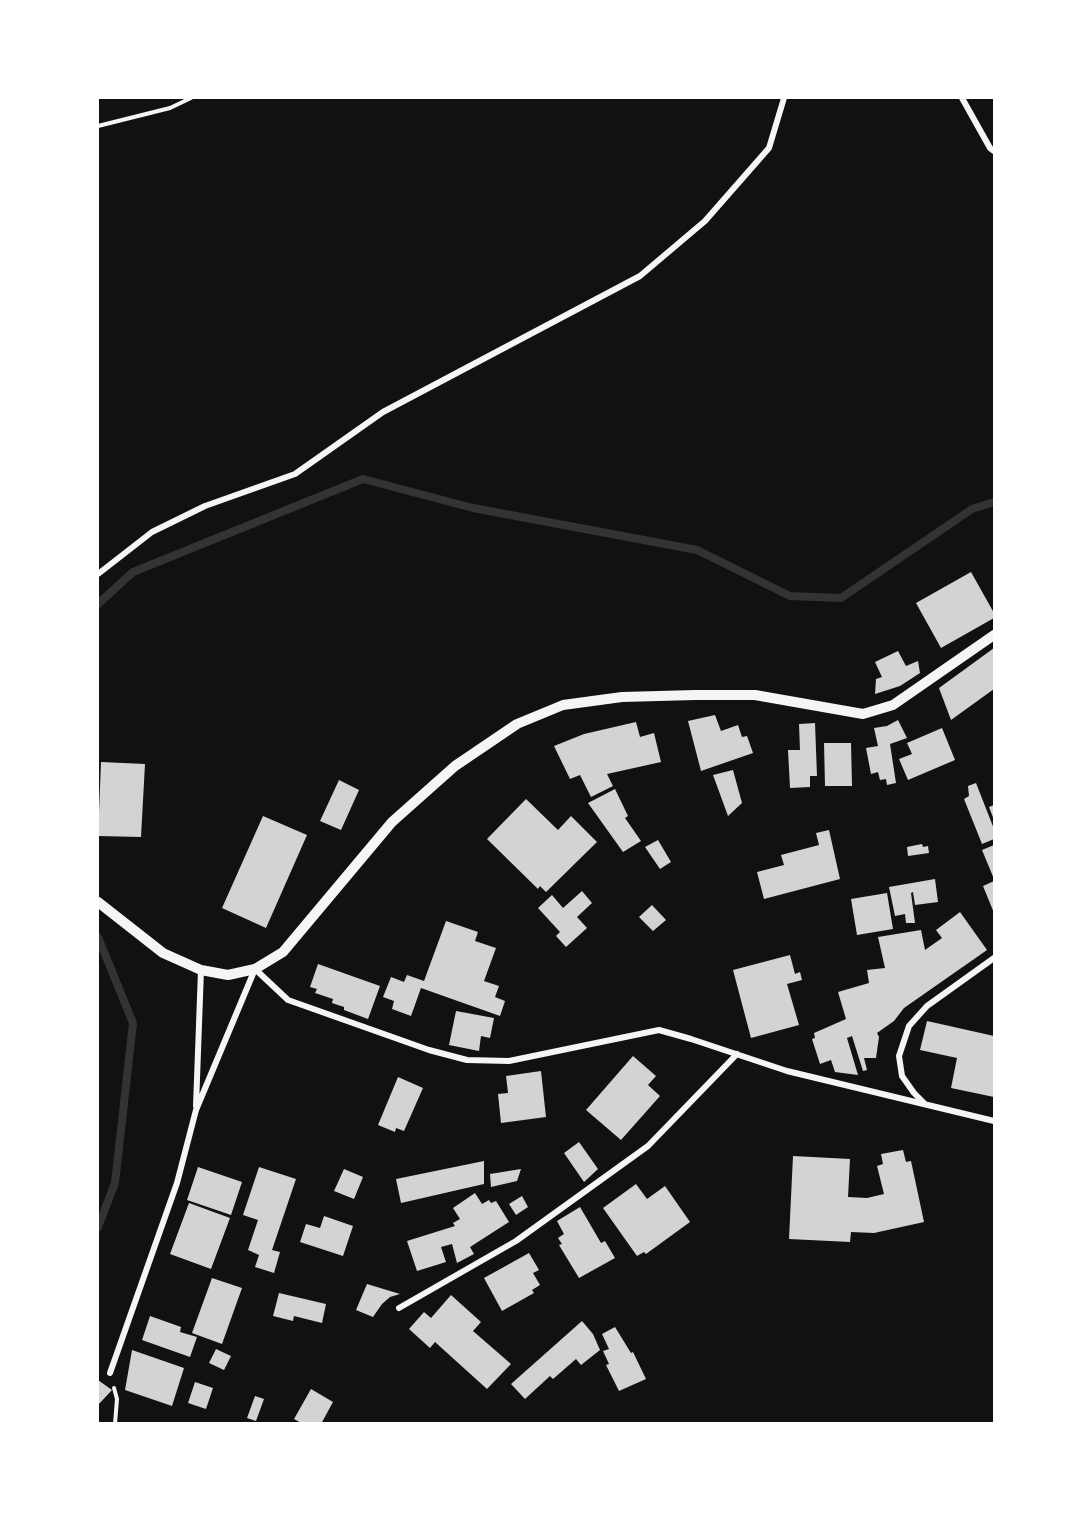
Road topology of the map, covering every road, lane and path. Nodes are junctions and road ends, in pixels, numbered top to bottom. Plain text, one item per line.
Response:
1 (191, 98) edge
2 (784, 98) edge
3 (962, 98) edge
4 (98, 126) edge
5 (994, 151) edge
6 (98, 574) edge
7 (994, 635) edge
8 (98, 902) edge
9 (994, 958) edge
10 (255, 969) junction
11 (201, 970) junction
12 (737, 1054) junction
13 (928, 1106) junction
14 (196, 1110) junction
15 (994, 1121) edge
16 (399, 1308) dead end
17 (110, 1372) joint
18 (115, 1424) edge

1 - 4 path
2 - 6 street
3 - 5 street
7 - 10 street
8 - 11 street
9 - 13 street
10 - 11 street
10 - 12 street
10 - 14 street
11 - 14 street
12 - 13 street
12 - 16 street
13 - 15 street
14 - 17 street
17 - 18 path

